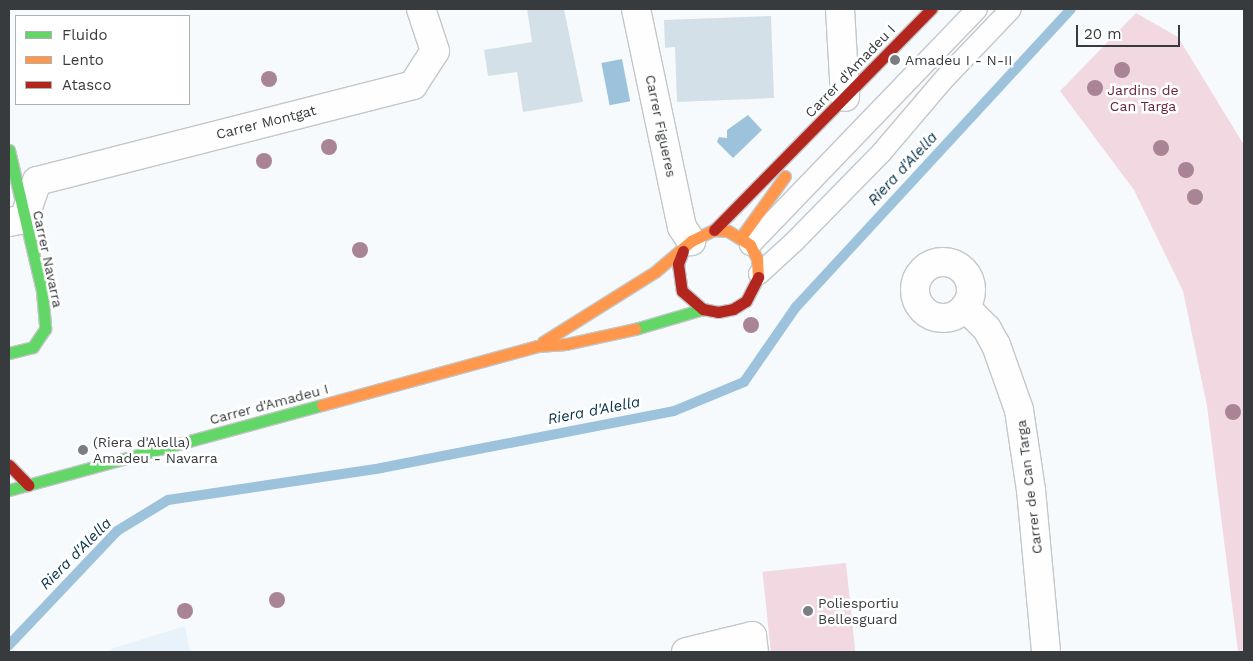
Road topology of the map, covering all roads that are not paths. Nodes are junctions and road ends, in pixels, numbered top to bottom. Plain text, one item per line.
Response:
1 (421, 9) edge
2 (636, 9) edge
3 (840, 9) edge
4 (931, 9) edge
5 (977, 9) edge
6 (1011, 9) edge
7 (845, 97) junction
8 (812, 132) junction
9 (9, 150) edge
10 (26, 183) junction
11 (17, 221) edge
12 (696, 240) junction
13 (745, 241) junction
14 (759, 274) junction
15 (965, 307) dead end
16 (703, 309) junction
17 (538, 346) junction
18 (9, 352) edge
19 (9, 465) edge
20 (15, 484) edge
21 (686, 652) edge
22 (754, 652) edge
23 (1046, 652) edge

1 - 10 street, Carrer Montgat
2 - 12 street, Carrer Figueres
3 - 7 street
4 - 7 street, Carrer d'Amadeu I
5 - 13 lane
6 - 14 lane
7 - 8 street, Carrer d'Amadeu I
8 - 12 street, Carrer d'Amadeu I
8 - 13 street, Carrer d'Amadeu I
9 - 10 street
10 - 11 street
11 - 18 street, Carrer Navarra
12 - 13 street
12 - 16 street
12 - 17 street, Carrer d'Amadeu I
13 - 14 street
14 - 16 street, Carrer d'Amadeu I
15 - 23 street, Carrer de Can Targa
16 - 17 street, Carrer d'Amadeu I
17 - 20 street, Carrer d'Amadeu I
19 - 20 street
21 - 22 street

